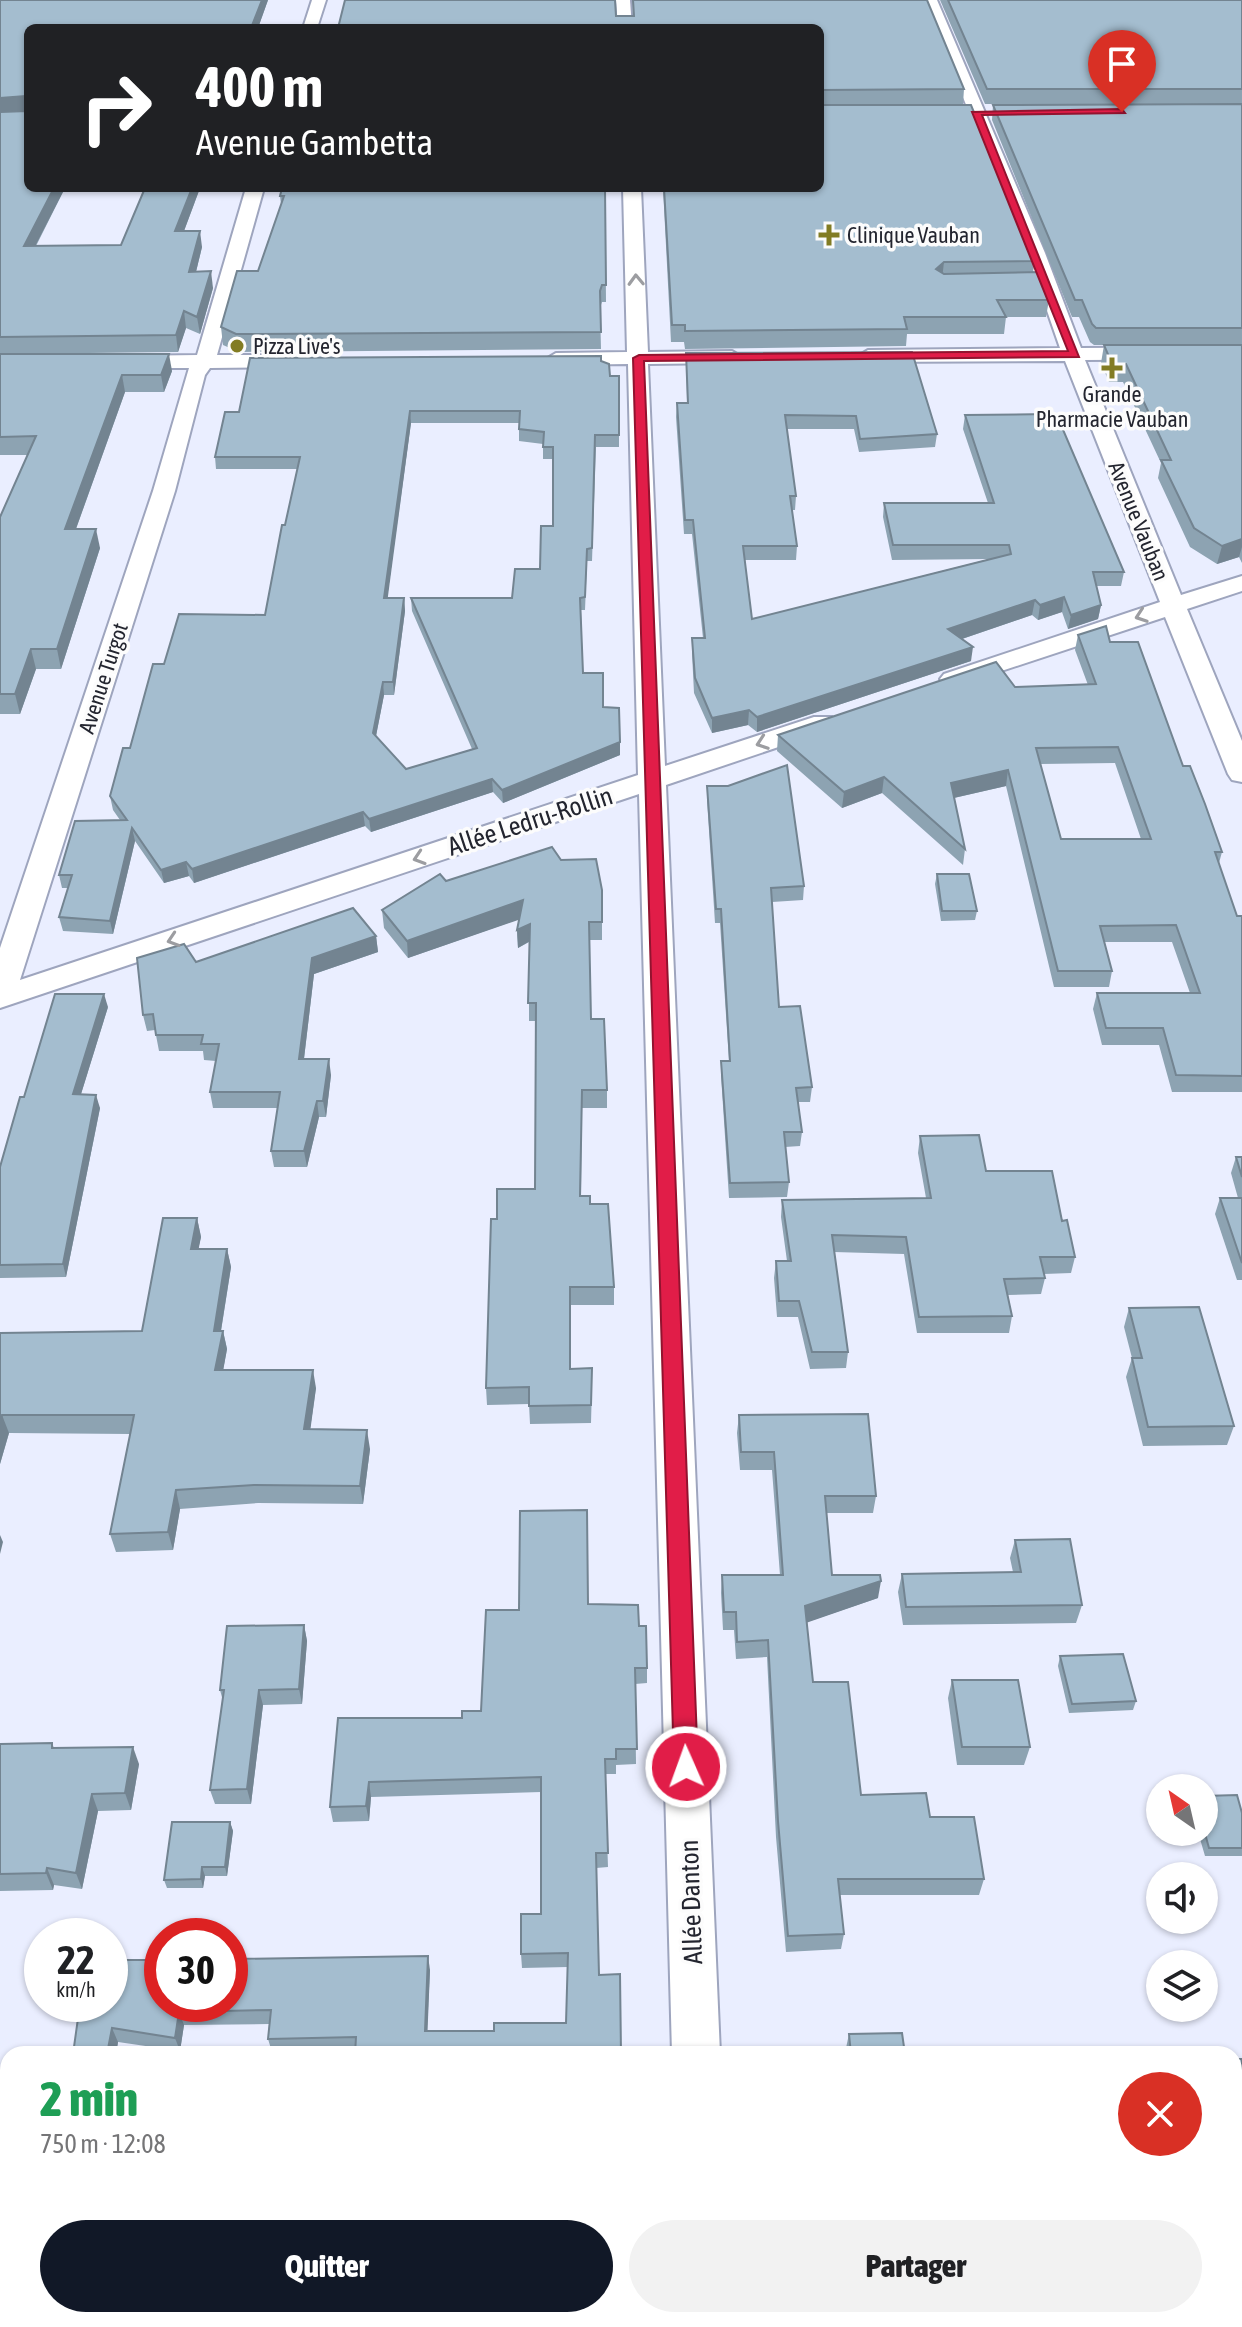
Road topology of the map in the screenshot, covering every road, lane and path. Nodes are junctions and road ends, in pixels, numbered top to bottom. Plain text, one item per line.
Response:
1 (319, 0) edge
2 (623, 0) edge
3 (930, 0) edge
4 (311, 24) edge
5 (625, 24) edge
6 (970, 112) junction
7 (1002, 112) edge
8 (254, 192) edge
9 (632, 192) edge
10 (1242, 353) edge
11 (1075, 354) junction
12 (853, 356) edge
13 (758, 357) edge
14 (639, 358) junction
15 (528, 359) edge
16 (323, 361) edge
17 (106, 362) edge
18 (206, 362) junction
19 (1242, 583) edge
20 (1174, 605) junction
21 (931, 687) edge
22 (843, 716) edge
23 (1242, 774) edge
24 (653, 780) junction
25 (0, 996) edge
26 (696, 2046) edge

1 - 4 street
2 - 5 street
3 - 6 street, Avenue Vauban
6 - 7 street
6 - 11 street, Avenue Vauban
8 - 18 street, Avenue Turgot
14 -> 9 street, Allée Danton
10 - 11 street
11 - 12 street
11 - 20 street, Avenue Vauban
13 - 14 street
14 - 15 street
14 - 24 street, Allée Danton
16 - 18 street
17 - 18 street
18 - 25 street, Avenue Turgot
19 - 20 street
20 -> 21 street
20 - 23 street, Avenue Vauban
22 -> 24 street, Allée Ledru-Rollin
24 -> 25 street, Allée Ledru-Rollin
24 - 26 street, Allée Danton

